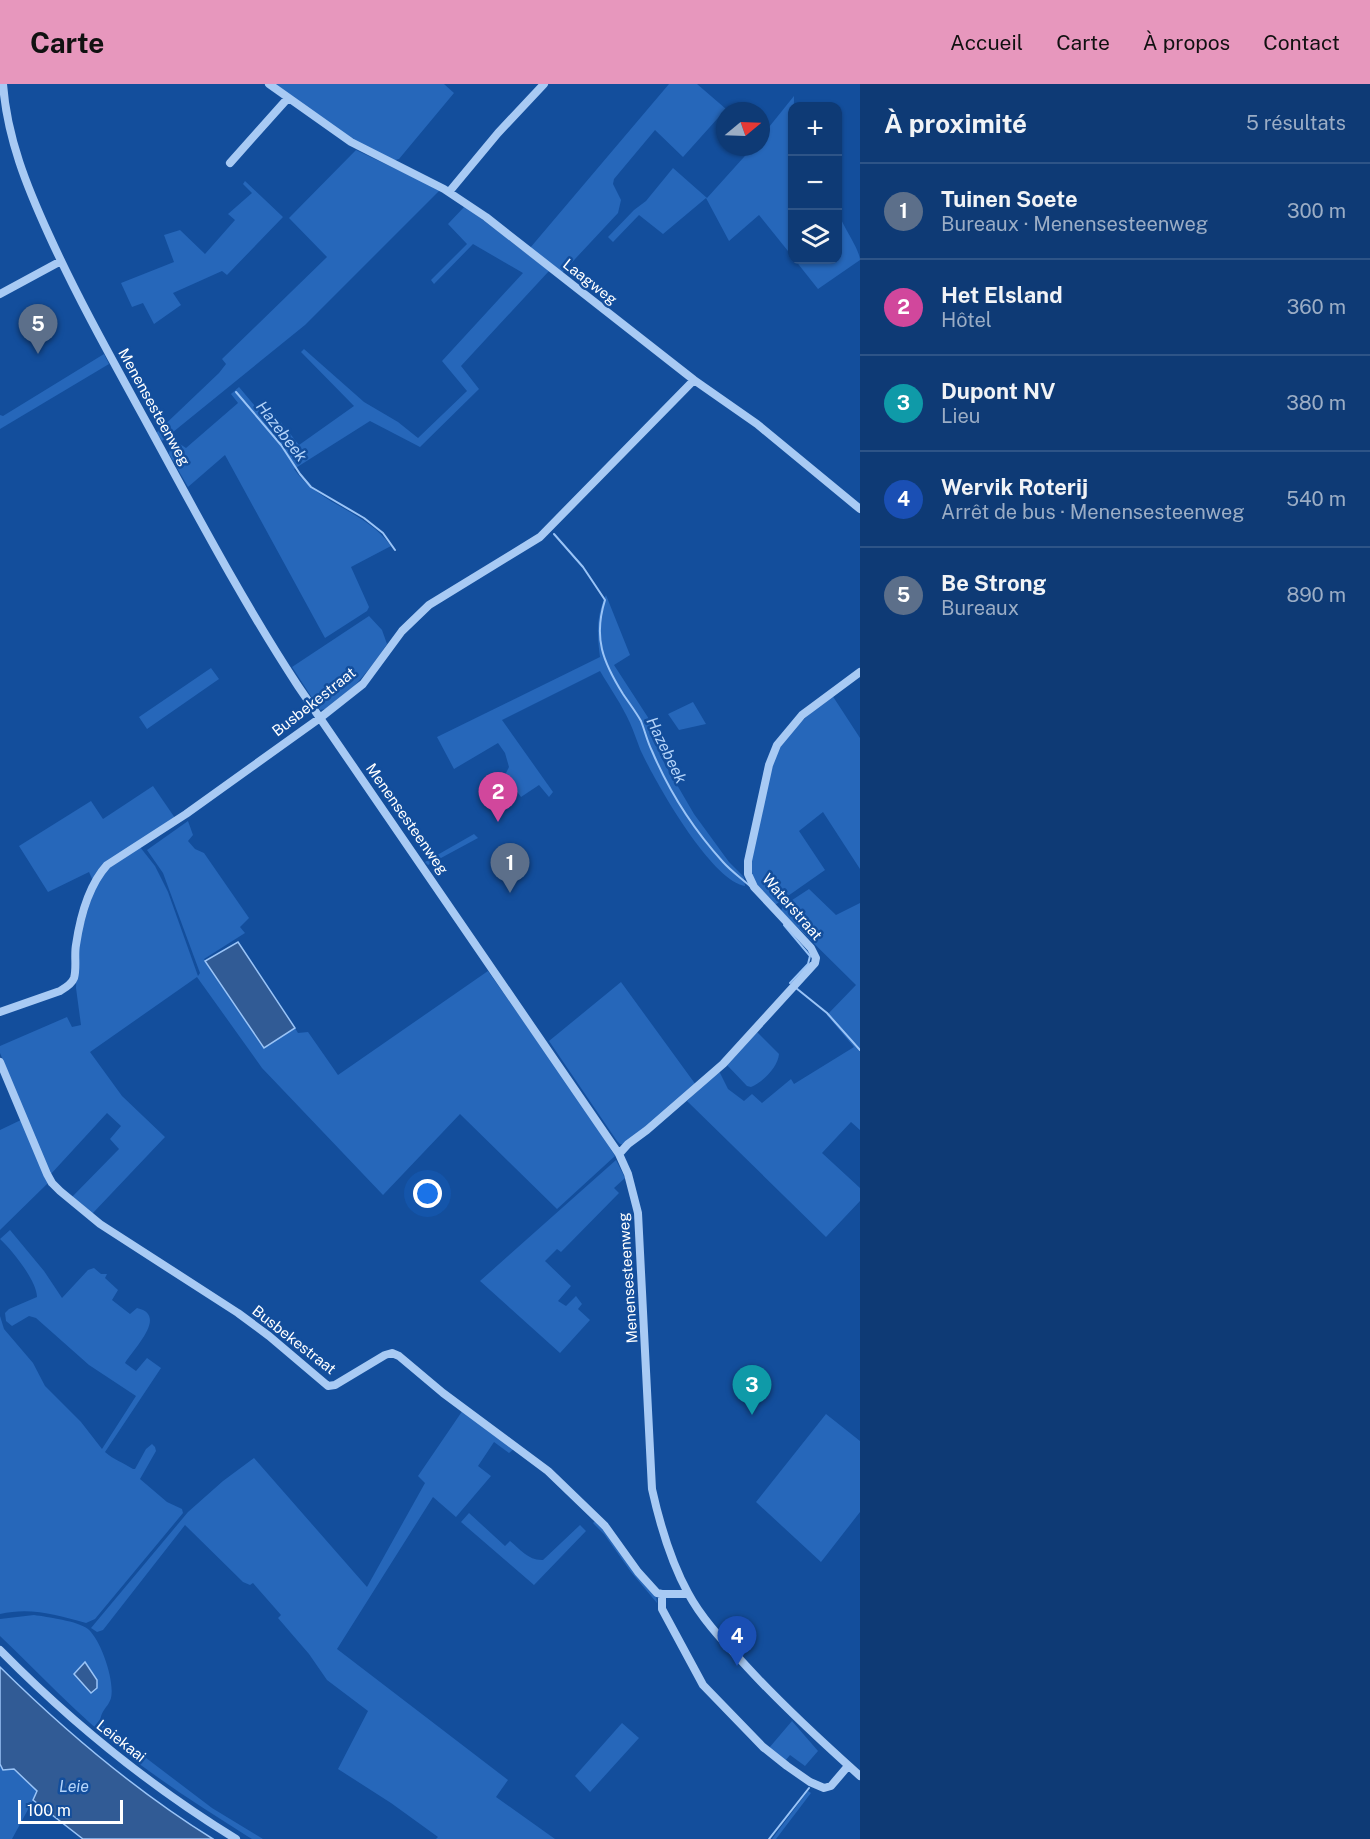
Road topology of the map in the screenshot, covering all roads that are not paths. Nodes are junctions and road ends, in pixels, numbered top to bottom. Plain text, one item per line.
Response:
1 (3, 84) edge
2 (269, 84) edge
3 (544, 84) edge
4 (288, 98) junction
5 (230, 163) dead end
6 (449, 192) junction
7 (61, 261) junction
8 (0, 294) edge
9 (694, 380) junction
10 (860, 509) edge
11 (860, 672) edge
12 (320, 718) junction
13 (0, 1012) edge
14 (0, 1062) edge
15 (619, 1154) junction
16 (662, 1594) junction
17 (688, 1594) junction
18 (0, 1650) edge
19 (848, 1766) junction
20 (858, 1774) edge
21 (236, 1839) edge

1 - 7 street, Menensesteenweg
2 - 4 street, Laagweg
3 - 6 street
4 - 5 street
4 - 6 street, Laagweg
6 - 9 street, Laagweg
7 - 8 street
7 - 12 street, Menensesteenweg
9 - 10 street, Laagweg
9 - 12 street, Busbekestraat
11 - 15 street, Waterstraat
12 - 13 street, Busbekestraat
12 - 15 street, Menensesteenweg
14 - 16 street, Busbekestraat
15 - 17 street, Menensesteenweg
16 - 17 street
16 - 19 street
17 - 19 street, Menensesteenweg
18 - 21 street, Leiekaai
19 - 20 street, Menensesteenweg

